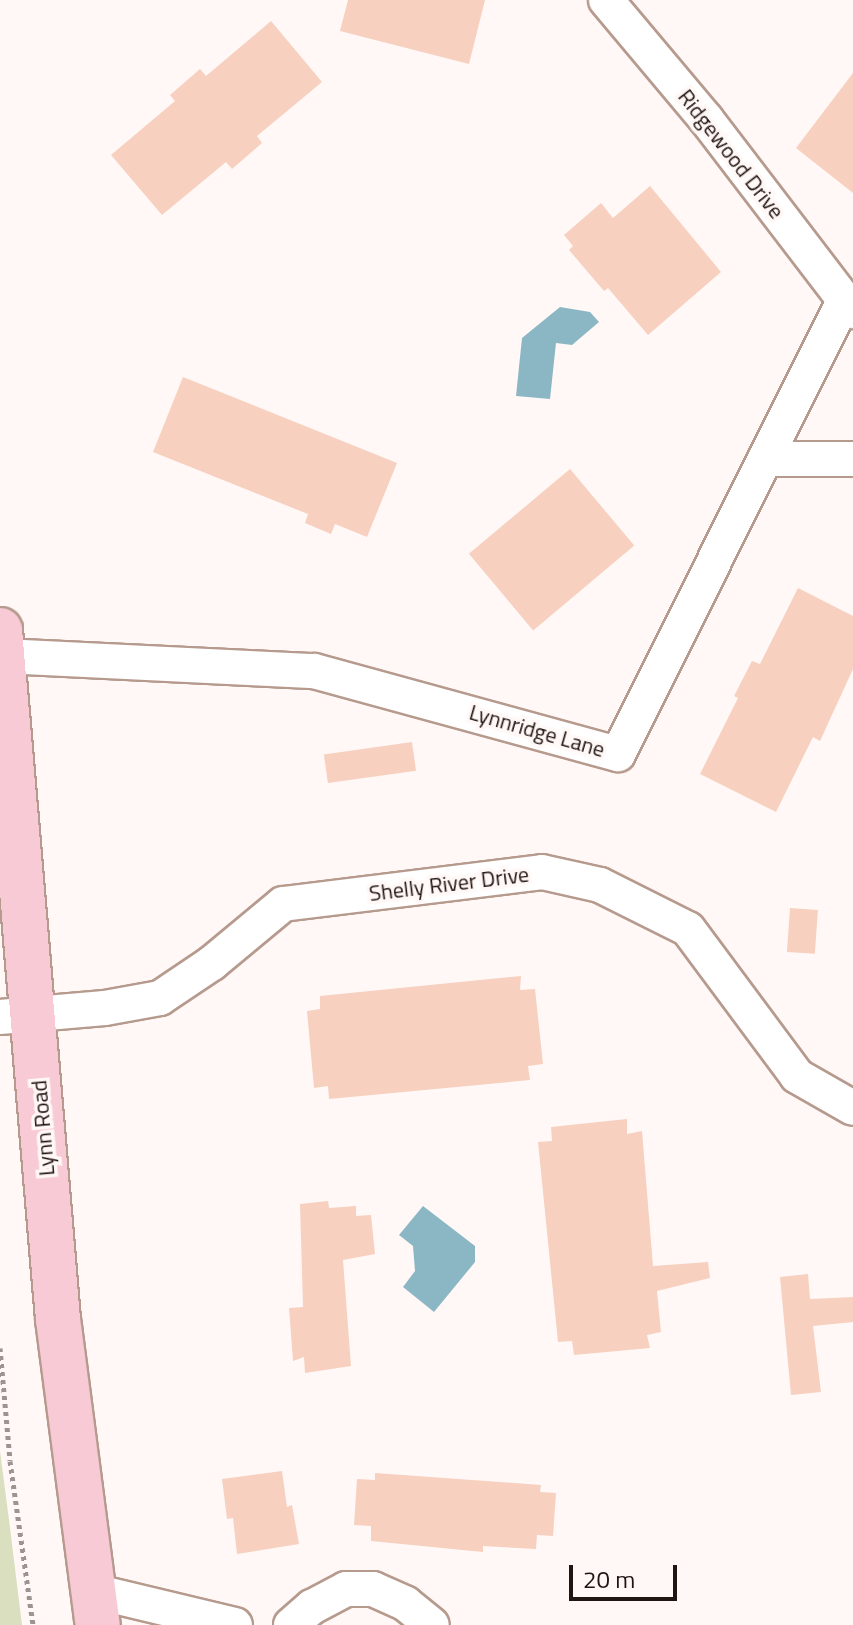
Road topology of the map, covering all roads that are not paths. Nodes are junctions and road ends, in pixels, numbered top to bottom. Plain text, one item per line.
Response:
1 (606, 0) edge
2 (848, 306) edge
3 (765, 459) junction
4 (853, 459) edge
5 (1, 643) edge
6 (16, 1015) edge
7 (853, 1108) edge
8 (95, 1608) edge
9 (235, 1625) edge
10 (291, 1625) edge
11 (432, 1625) edge

1 - 2 street, Ridgewood Drive
2 - 3 street, Lynnridge Lane
3 - 4 street
3 - 5 street, Lynnridge Lane
5 - 6 main road, Lynn Road
6 - 7 street, Shelly River Drive
6 - 8 main road, Lynn Road
8 - 9 street
10 - 11 street

